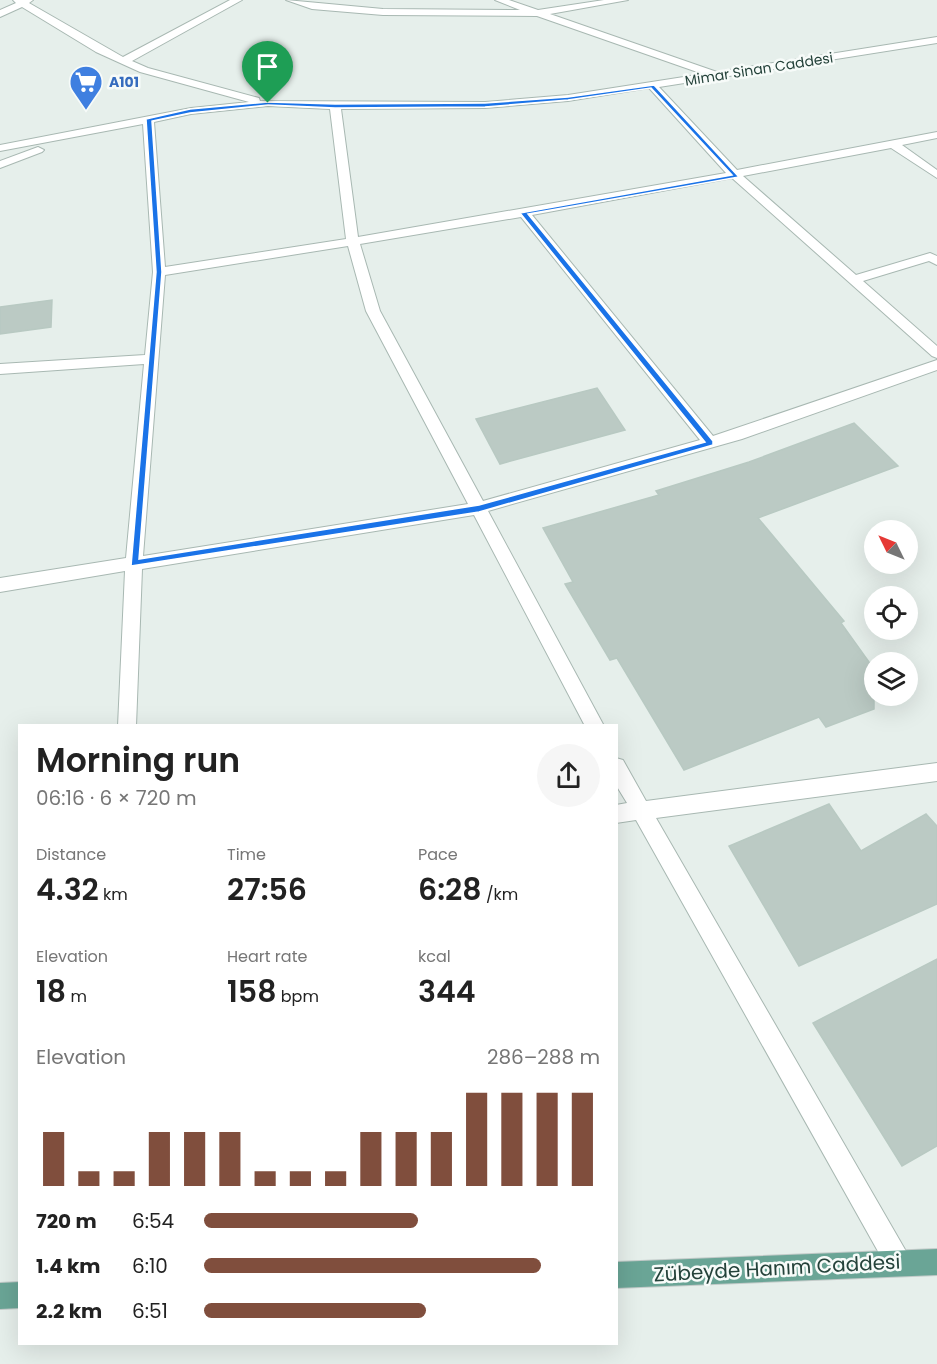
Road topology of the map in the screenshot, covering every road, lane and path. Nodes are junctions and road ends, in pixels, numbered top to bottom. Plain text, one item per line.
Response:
1 (237, 0) edge
2 (291, 0) edge
3 (500, 0) edge
4 (623, 0) edge
5 (23, 1) edge
6 (537, 13) junction
7 (0, 14) edge
8 (937, 40) edge
9 (922, 42) junction
10 (937, 52) edge
11 (123, 61) junction
12 (718, 76) junction
13 (652, 86) junction
14 (268, 103) junction
15 (335, 106) junction
16 (148, 120) junction
17 (80, 134) junction
18 (937, 135) edge
19 (893, 144) junction
20 (0, 148) edge
21 (0, 165) edge
22 (937, 175) edge
23 (736, 176) junction
24 (524, 213) junction
25 (353, 243) junction
26 (937, 261) edge
27 (159, 272) junction
28 (854, 280) junction
29 (937, 353) edge
30 (152, 359) junction
31 (937, 365) edge
32 (0, 369) edge
33 (710, 443) junction
34 (479, 508) junction
35 (134, 564) junction
36 (0, 585) edge
37 (127, 724) edge
38 (594, 724) edge
39 (618, 770) edge
40 (937, 772) edge
41 (641, 812) junction
42 (618, 814) edge
43 (898, 1262) junction
44 (937, 1262) edge
45 (618, 1275) edge
46 (18, 1295) edge
47 (0, 1296) edge

1 - 11 street
2 - 6 street
3 - 6 street
4 - 6 street
5 - 7 street
5 - 11 street
6 - 12 street
8 - 9 street, Mimar Sinan Caddesi
9 - 10 street
9 - 12 street, Mimar Sinan Caddesi
11 - 14 street
12 - 13 street, Mimar Sinan Caddesi
13 - 15 street, Mimar Sinan Caddesi
13 - 23 street
14 - 15 street, Mimar Sinan Caddesi
14 - 16 street, Mimar Sinan Caddesi
15 - 25 street
16 - 17 street, Mimar Sinan Caddesi
16 - 27 street
17 - 20 street
17 - 21 street
18 - 19 street
19 - 22 street
19 - 23 street
23 - 24 street
23 - 28 street
24 - 25 street
24 - 33 street
25 - 27 street
25 - 34 street
26 - 28 street
27 - 30 street
28 - 29 street
30 - 32 street
30 - 35 street
31 - 33 street
33 - 34 street
34 - 35 street
34 - 38 street
35 - 36 street
35 - 37 street
39 - 41 street
40 - 41 street
41 - 42 street
41 - 43 street
43 - 44 main road, Zübeyde Hanım Caddesi
43 - 45 main road, Zübeyde Hanım Caddesi
46 - 47 main road

